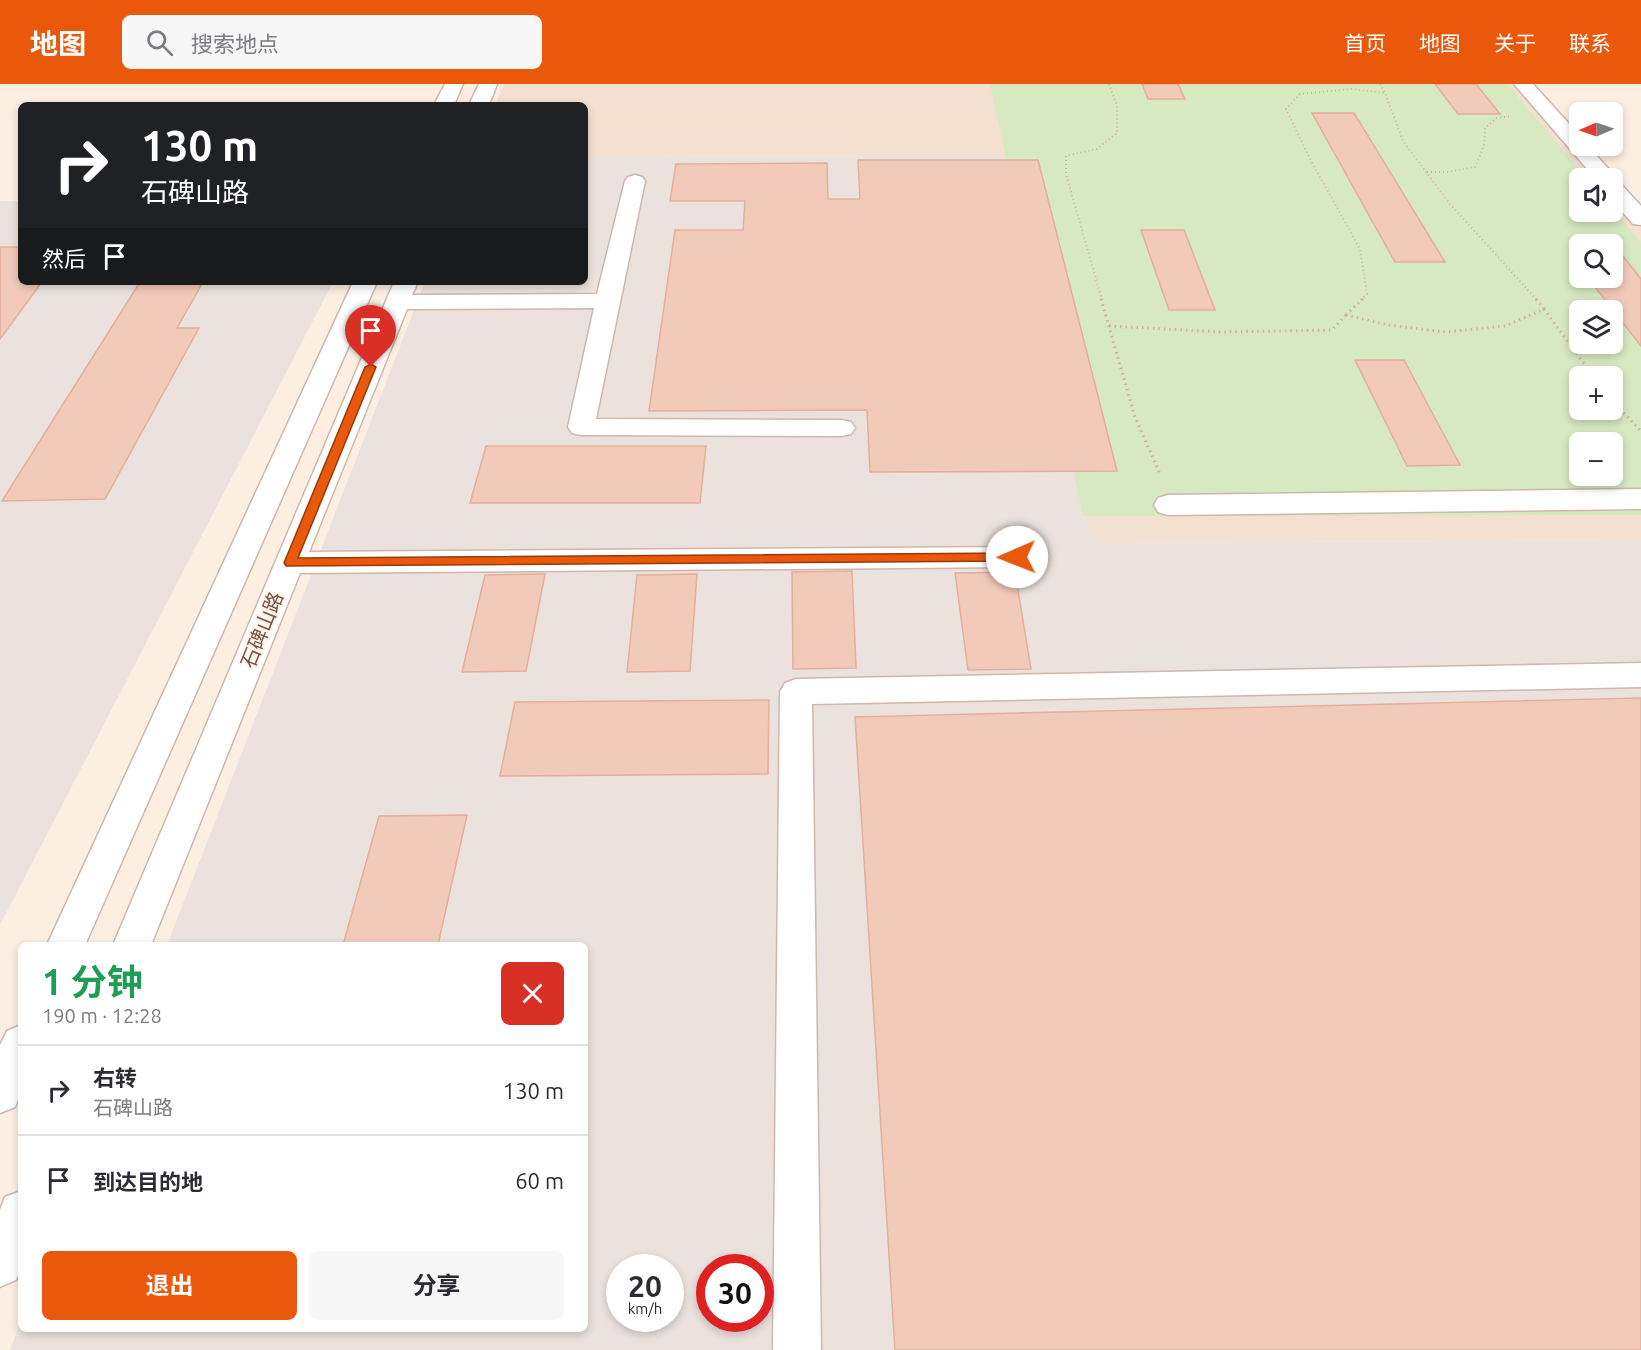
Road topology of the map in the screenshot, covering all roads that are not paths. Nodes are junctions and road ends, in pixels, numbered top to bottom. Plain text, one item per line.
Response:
1 (454, 84) edge
2 (488, 84) edge
3 (1523, 84) edge
4 (445, 102) edge
5 (480, 102) edge
6 (1597, 168) edge
7 (635, 181) dead end
8 (1623, 199) edge
9 (1641, 219) edge
10 (364, 285) edge
11 (402, 292) edge
12 (607, 301) junction
13 (842, 428) dead end
14 (1169, 492) road end
15 (1641, 499) edge
16 (1017, 557) dead end
17 (290, 563) junction
18 (1641, 675) edge
19 (67, 942) edge
20 (133, 942) edge
21 (18, 1052) edge
22 (0, 1092) edge
23 (18, 1220) edge
24 (0, 1264) edge
25 (796, 1350) edge

1 - 4 street
2 - 5 street
3 - 6 street
7 - 12 street
8 - 9 street
10 - 19 street
11 - 12 street
11 - 17 street, 石碑山路
12 - 13 street
14 - 15 street
16 - 17 street
17 - 20 street, 石碑山路
18 - 25 street
21 - 22 street
23 - 24 street

